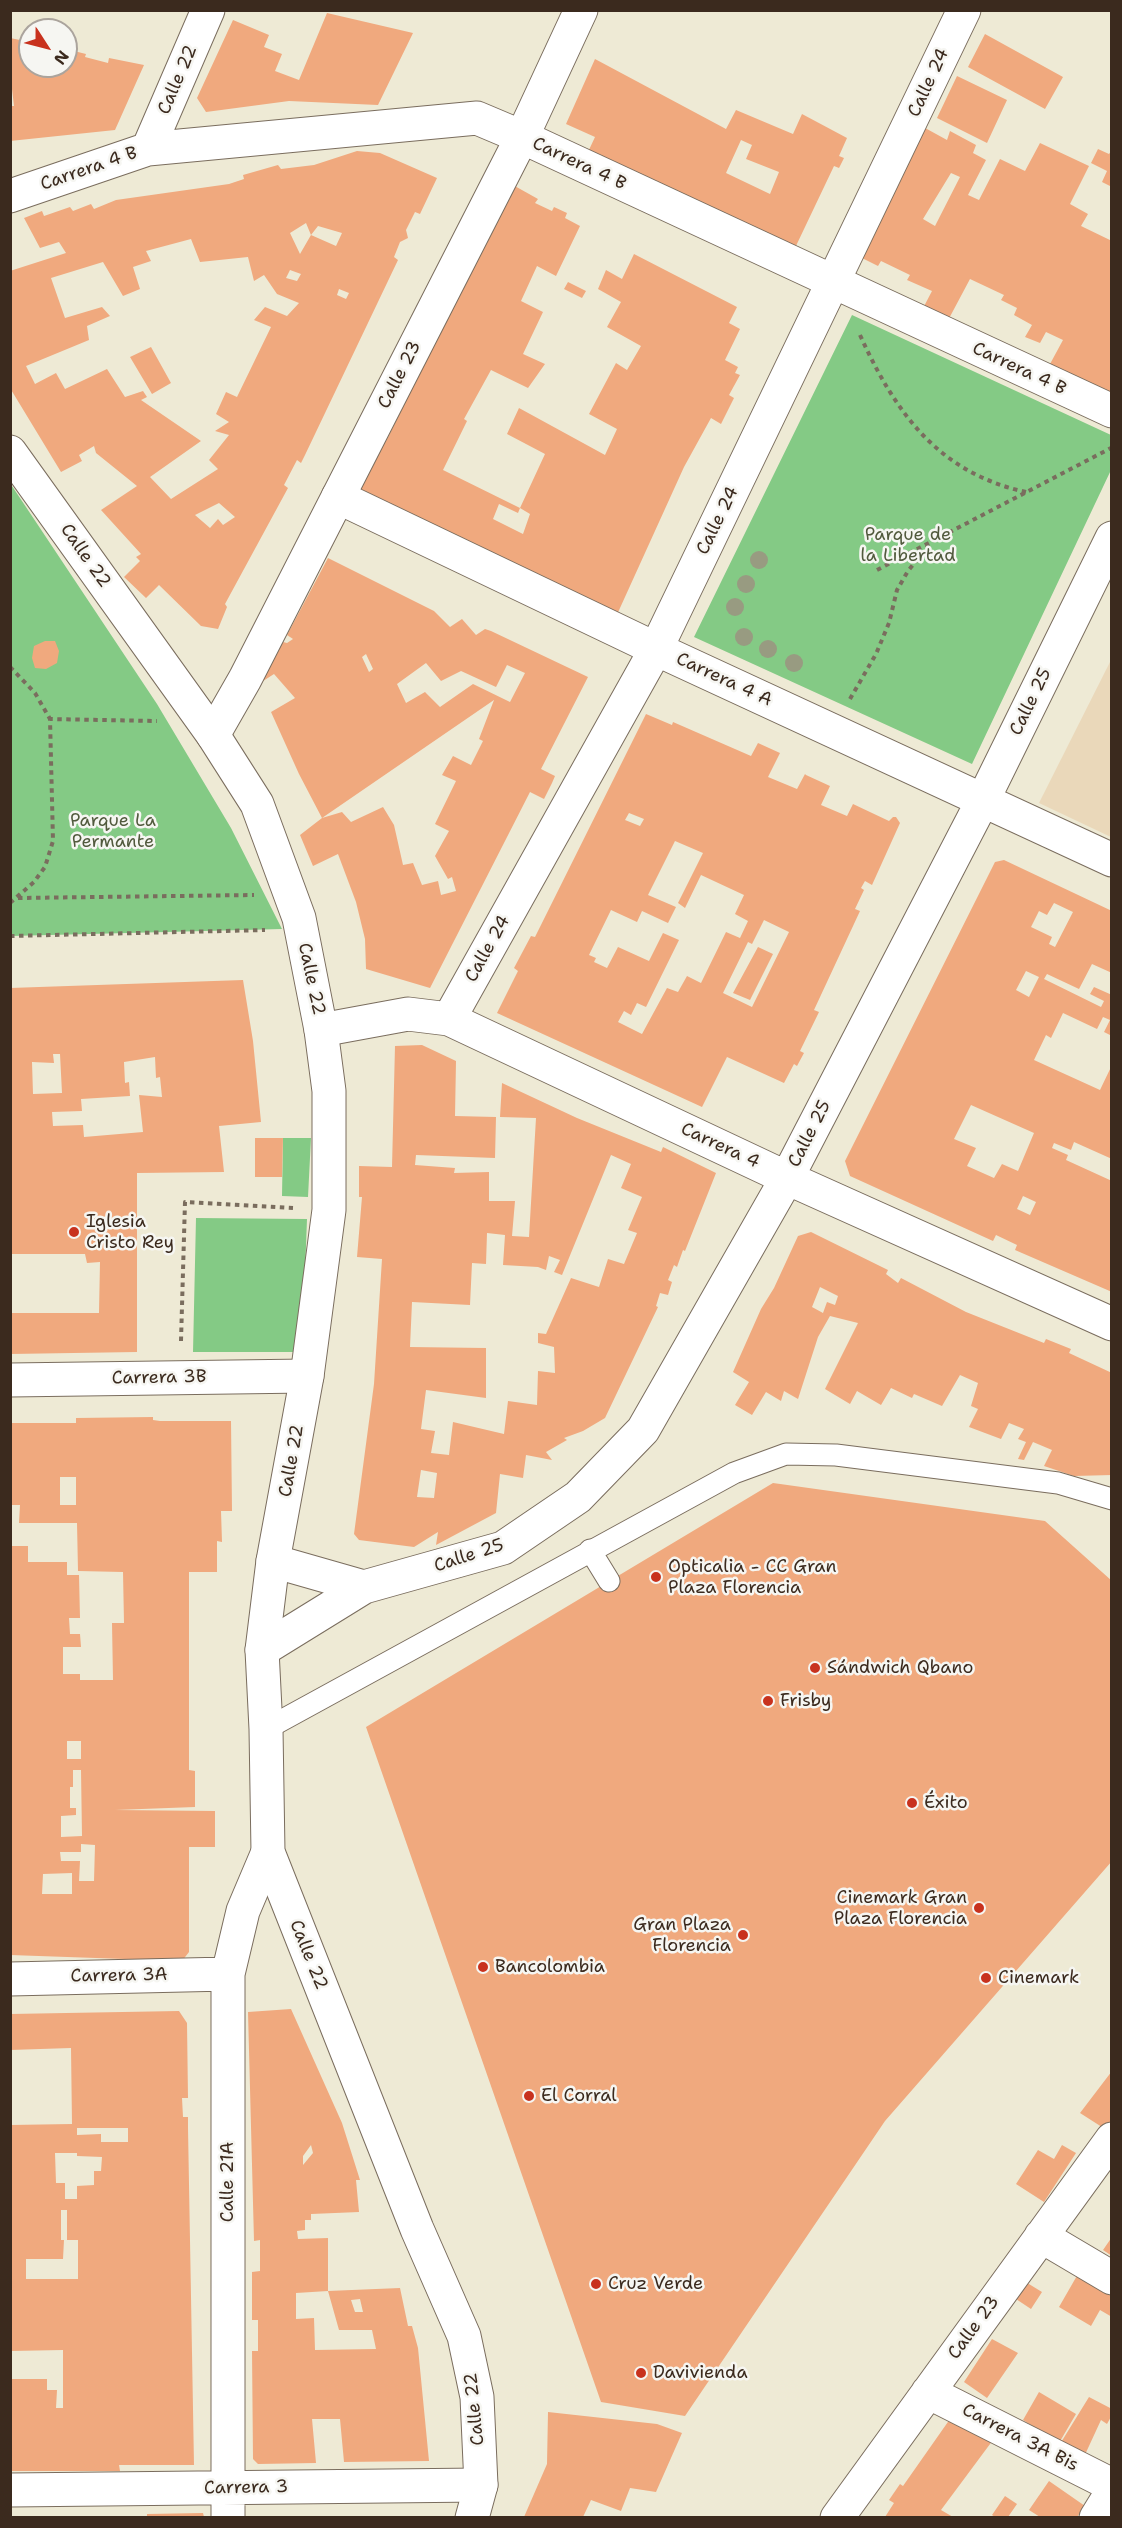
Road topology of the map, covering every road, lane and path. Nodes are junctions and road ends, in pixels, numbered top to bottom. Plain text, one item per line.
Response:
1 (208, 10) edge
2 (581, 10) edge
3 (964, 10) edge
4 (522, 137) junction
5 (148, 149) junction
6 (10, 196) edge
7 (834, 283) junction
8 (856, 325) dead end
9 (1112, 411) edge
10 (1112, 448) edge
11 (10, 452) edge
12 (1026, 492) junction
13 (338, 497) junction
14 (1112, 538) edge
15 (932, 542) junction
16 (877, 570) dead end
17 (656, 649) junction
18 (10, 667) edge
19 (846, 707) dead end
20 (50, 719) junction
21 (167, 721) dead end
22 (213, 735) junction
23 (983, 800) junction
24 (1112, 860) edge
25 (265, 895) dead end
26 (17, 898) junction
27 (10, 903) edge
28 (271, 929) dead end
29 (10, 936) edge
30 (449, 1019) junction
31 (321, 1030) junction
32 (787, 1178) junction
33 (329, 1210) junction
34 (1112, 1324) edge
35 (307, 1376) junction
36 (180, 1378) junction
37 (10, 1380) edge
38 (1112, 1499) edge
39 (590, 1550) junction
40 (273, 1561) junction
41 (609, 1581) dead end
42 (364, 1587) junction
43 (262, 1650) junction
44 (266, 1729) junction
45 (268, 1852) junction
46 (228, 1974) junction
47 (10, 1979) edge
48 (1112, 2139) edge
49 (1041, 2236) junction
50 (1112, 2278) edge
51 (928, 2392) junction
52 (481, 2485) junction
53 (1112, 2485) edge
54 (10, 2490) edge
55 (1112, 2492) edge
56 (228, 2503) edge
57 (472, 2517) edge
58 (837, 2517) edge
59 (1096, 2517) edge

1 - 5 street, Calle 22
2 - 4 street, Calle 23
3 - 7 street, Calle 24
4 - 5 street, Carrera 4 B
4 - 7 street, Carrera 4 B
4 - 13 street, Calle 23
5 - 6 street, Carrera 4 B
7 - 9 street, Carrera 4 B
7 - 17 street, Calle 24
8 - 12 path
10 - 12 path
11 - 22 street, Calle 22
12 - 15 path
13 - 17 street, Carrera 4 A
13 - 22 street, Calle 23
14 - 23 street, Calle 25
15 - 16 path
15 - 19 path
17 - 23 street, Carrera 4 A
17 - 30 street, Calle 24
18 - 20 path
20 - 21 path
20 - 26 path
22 - 31 street, Calle 22
23 - 24 street, Carrera 4 A
23 - 32 street, Calle 25
25 - 26 path
26 - 27 path
28 - 29 path
30 - 31 street, Carrera 4
30 - 32 street, Carrera 4
31 - 33 street, Calle 22
32 - 34 street, Carrera 4
32 - 42 street, Calle 25
33 - 35 street, Calle 22
33 - 36 path
35 - 36 street, Carrera 3B
35 - 40 street, Calle 22
36 - 37 street, Carrera 3B
38 - 39 lane
39 - 41 lane
39 - 44 lane
40 - 42 street
40 - 43 street, Calle 22
42 - 43 street, Calle 25
43 - 44 street, Calle 22
44 - 45 street, Calle 22
45 - 46 street, Calle 21A
45 - 52 street, Calle 22
46 - 47 street, Carrera 3A
46 - 56 street, Calle 21A
48 - 49 street, Calle 23
49 - 50 street
49 - 51 street, Calle 23
51 - 53 street, Carrera 3A Bis
51 - 58 street, Calle 23
52 - 56 street, Carrera 3
52 - 57 street, Calle 22
54 - 56 street, Carrera 3
55 - 59 street

